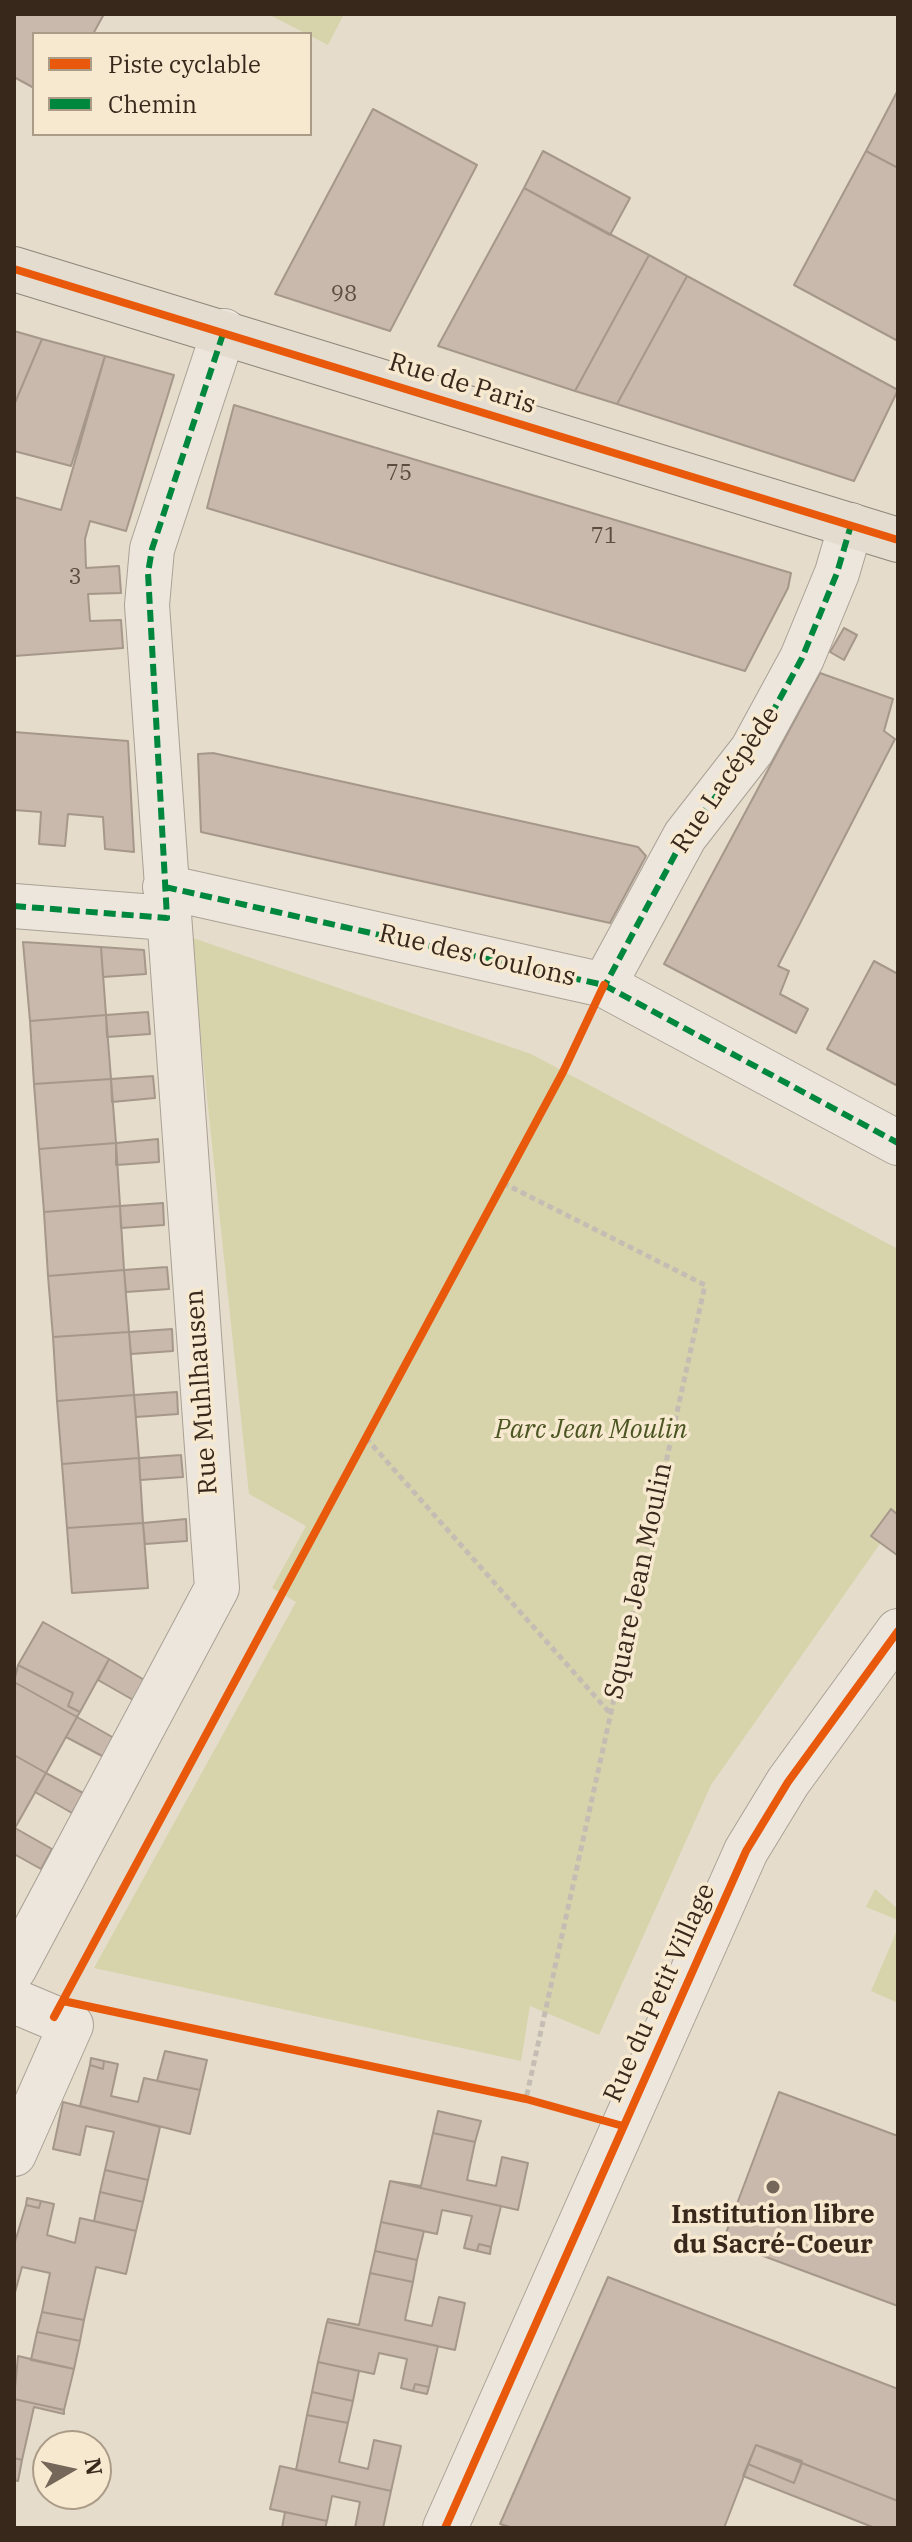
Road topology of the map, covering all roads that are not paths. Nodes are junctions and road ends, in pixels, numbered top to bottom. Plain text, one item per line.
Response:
1 (14, 269) edge
2 (224, 331) junction
3 (851, 525) junction
4 (898, 540) edge
5 (166, 902) junction
6 (14, 906) edge
7 (604, 985) junction
8 (898, 1143) edge
9 (898, 1631) edge
10 (14, 1969) edge
11 (14, 2001) edge
12 (14, 2154) edge
13 (445, 2528) edge

1 - 2 main road, Rue de Paris
2 - 3 main road, Rue de Paris
2 - 5 street, Rue Muhlhausen
3 - 4 main road, Rue de Paris
3 - 7 street, Rue Lacépède
5 - 6 street
5 - 7 street, Rue des Coulons
5 - 10 street, Rue Muhlhausen
7 - 8 street, Rue des Coulons
9 - 13 street, Rue du Petit Village
11 - 12 street

